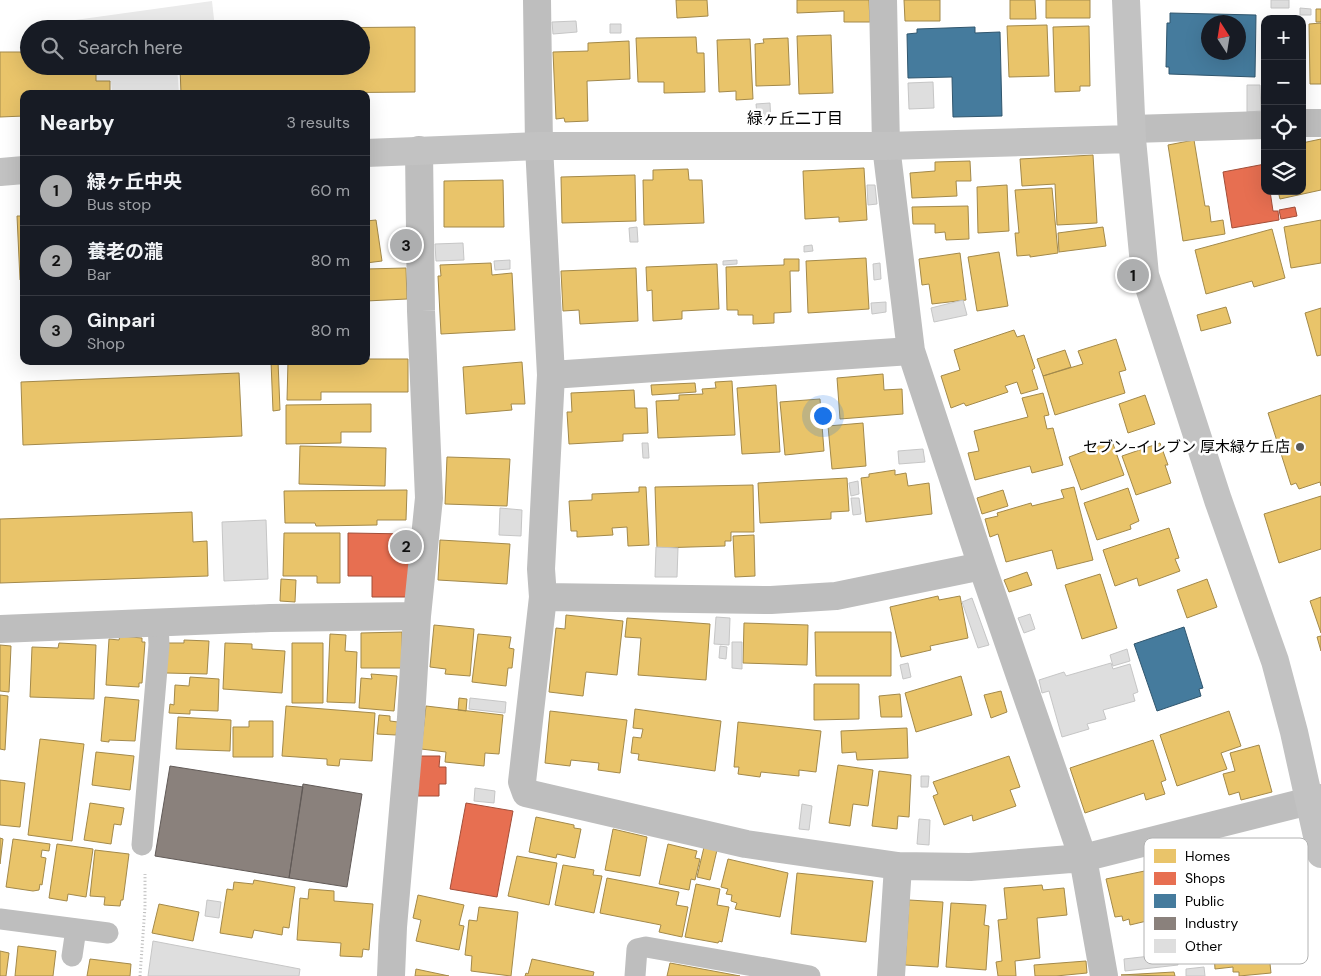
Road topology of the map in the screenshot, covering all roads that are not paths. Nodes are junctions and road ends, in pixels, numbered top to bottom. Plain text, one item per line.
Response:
1 (537, 0) edge
2 (883, 0) edge
3 (1126, 0) edge
4 (1321, 123) edge
5 (1306, 124) edge
6 (1261, 125) edge
7 (1132, 134) junction
8 (539, 146) junction
9 (886, 146) junction
10 (419, 150) junction
11 (370, 153) edge
12 (20, 170) edge
13 (0, 172) edge
14 (911, 352) junction
15 (551, 375) junction
16 (982, 566) junction
17 (543, 597) junction
18 (417, 616) junction
19 (158, 623) junction
20 (0, 629) edge
21 (1316, 799) edge
22 (1163, 838) edge
23 (1144, 843) edge
24 (142, 845) road end
25 (1321, 854) edge
26 (1084, 858) junction
27 (898, 866) junction
28 (0, 919) edge
29 (76, 929) junction
30 (108, 933) dead end
31 (72, 956) dead end
32 (391, 976) edge
33 (635, 976) edge
34 (810, 976) edge
35 (892, 976) edge
36 (1104, 976) edge

1 - 8 street
2 - 9 street
3 - 7 street
4 - 5 street
6 - 7 street
7 - 9 street
7 - 21 street
8 - 9 street
8 - 10 street
8 - 15 street
9 - 14 street
10 - 11 street
10 - 18 street
12 - 13 street
14 - 15 street
14 - 16 street
15 - 17 street
16 - 17 street
16 - 26 street
17 - 27 street
18 - 19 street
18 - 32 street
19 - 20 street
19 - 24 lane
21 - 22 street
21 - 25 street
23 - 26 street
26 - 27 street
26 - 36 street
27 - 35 street
28 - 29 lane
29 - 30 lane
29 - 31 lane
33 - 34 lane

